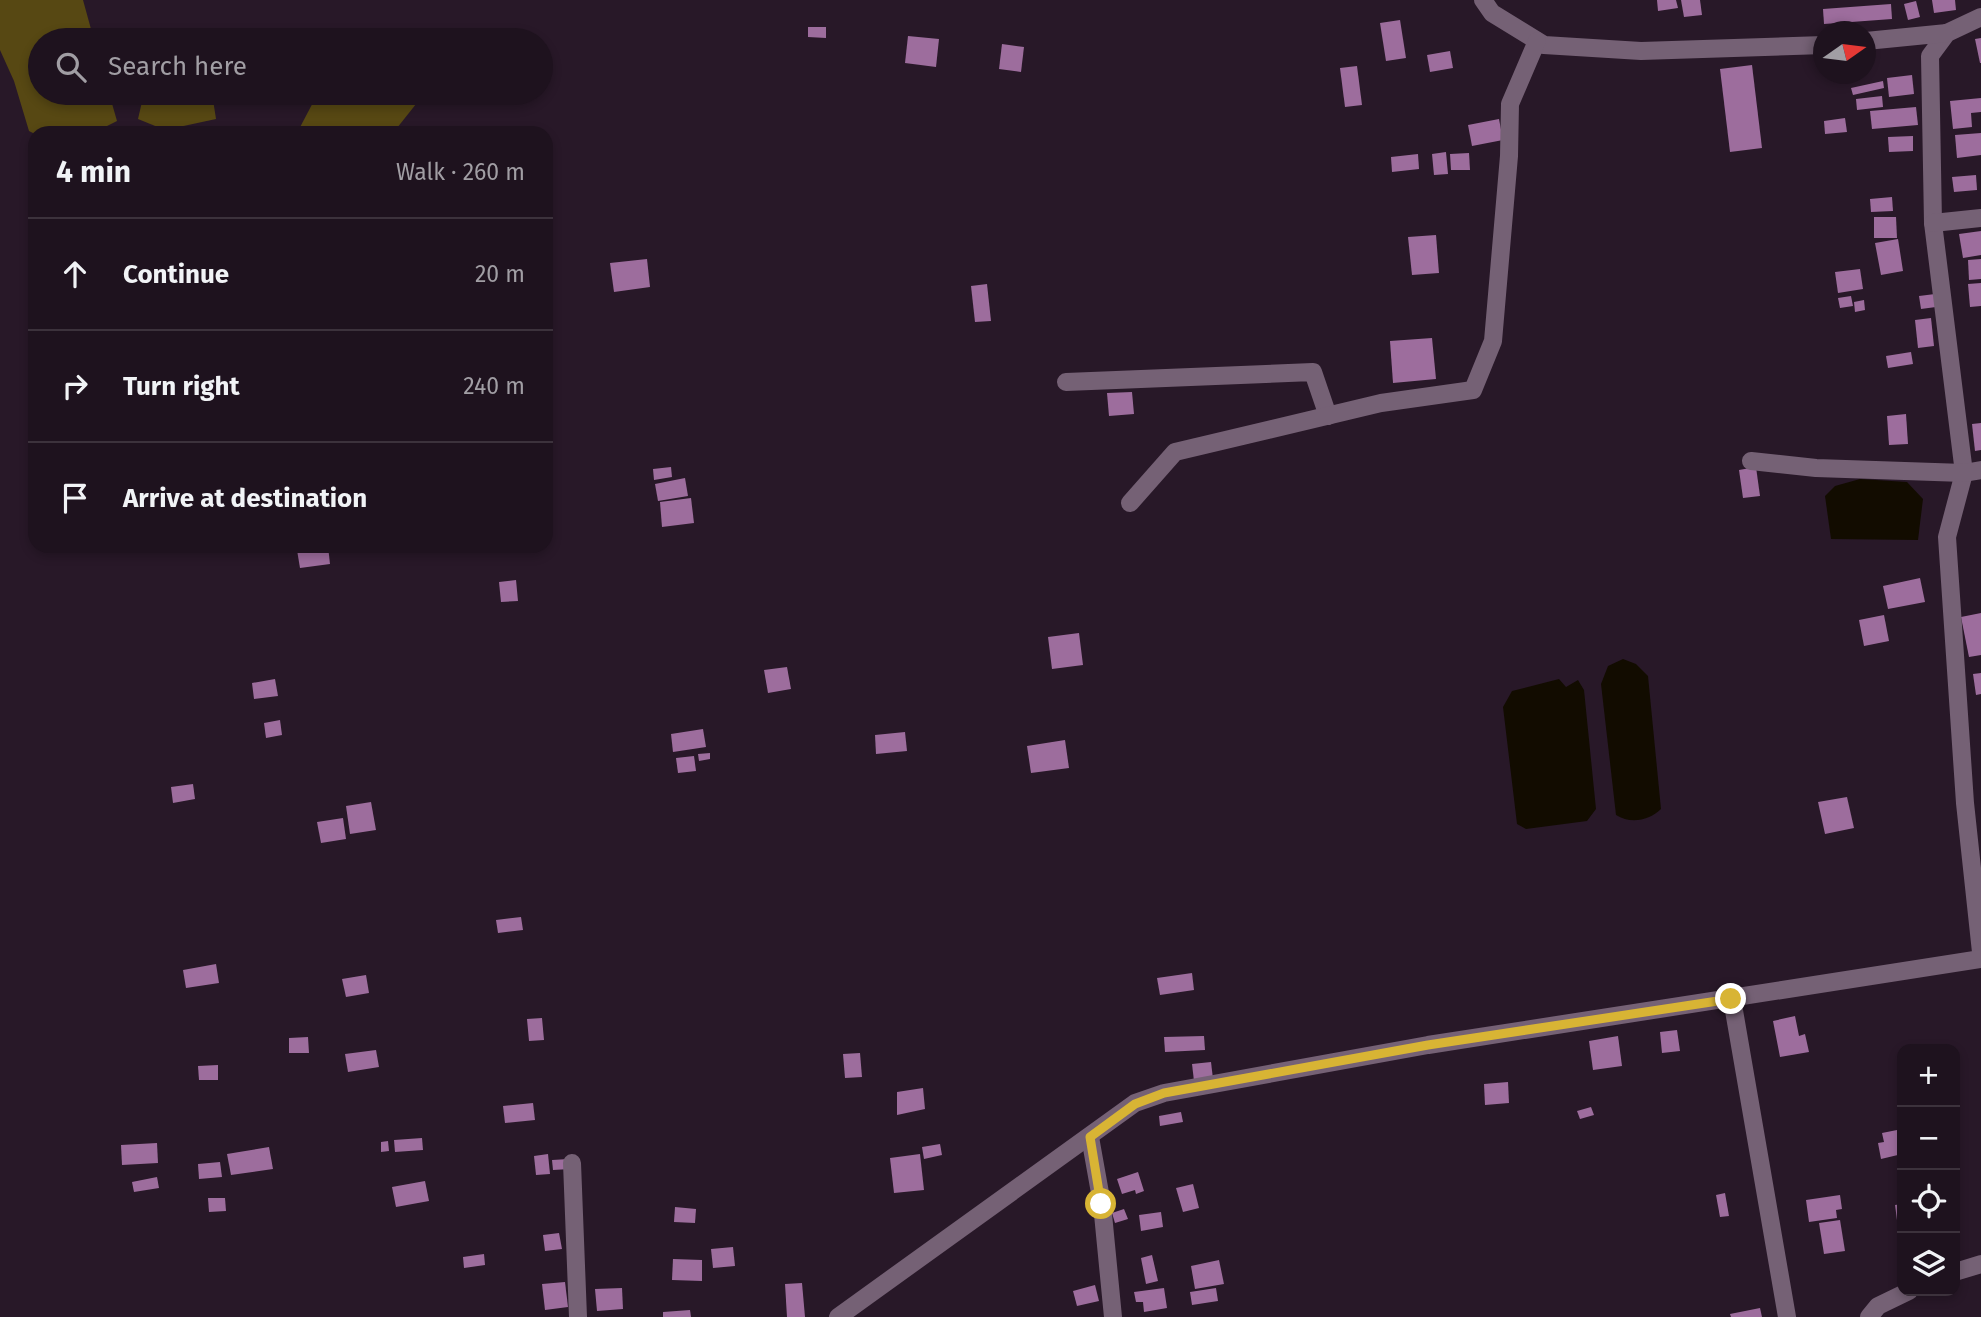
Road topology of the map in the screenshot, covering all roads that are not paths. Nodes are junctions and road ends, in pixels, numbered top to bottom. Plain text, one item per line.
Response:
1 (1483, 0) edge
2 (1981, 16) edge
3 (1947, 33) junction
4 (1876, 40) edge
5 (1536, 41) junction
6 (1813, 45) edge
7 (1981, 218) edge
8 (1933, 223) junction
9 (1066, 382) dead end
10 (1328, 416) junction
11 (1751, 461) dead end
12 (1973, 471) edge
13 (1130, 503) dead end
14 (1981, 952) edge
15 (1981, 959) edge
16 (1731, 999) junction
17 (1090, 1137) junction
18 (572, 1163) dead end
19 (1981, 1264) edge
20 (1960, 1270) edge
21 (1899, 1296) edge
22 (578, 1317) edge
23 (838, 1317) edge
24 (1113, 1317) edge
25 (1787, 1317) edge
26 (1869, 1317) edge

1 - 5 street
2 - 3 street
3 - 4 street
3 - 8 street
5 - 6 street
5 - 10 street
7 - 8 street
8 - 12 street
9 - 10 street
10 - 13 street
11 - 12 street
12 - 14 street
15 - 16 street
16 - 17 street
16 - 25 street
17 - 23 street
17 - 24 street
18 - 22 street
19 - 20 street
21 - 26 street

